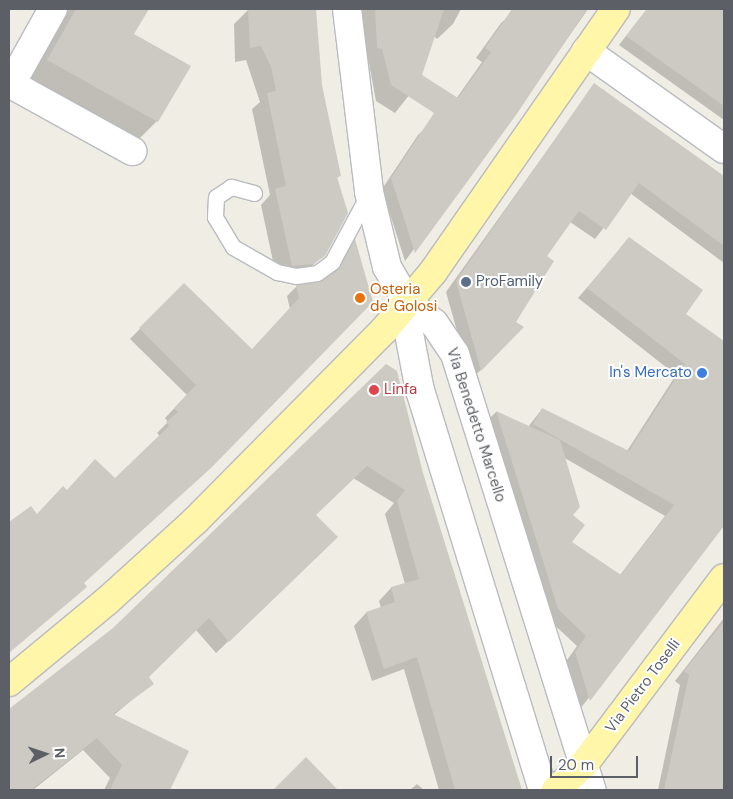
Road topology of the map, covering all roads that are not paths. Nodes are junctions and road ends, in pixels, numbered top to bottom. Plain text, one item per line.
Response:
1 (53, 9) edge
2 (348, 9) edge
3 (616, 9) edge
4 (586, 51) junction
5 (10, 83) edge
6 (724, 149) edge
7 (132, 151) dead end
8 (369, 192) junction
9 (254, 193) dead end
10 (408, 302) junction
11 (724, 578) edge
12 (9, 682) edge
13 (585, 763) junction
14 (543, 790) edge
15 (556, 790) edge
16 (592, 790) edge

1 - 5 street
2 - 8 street
3 - 4 main road
4 - 6 street
4 - 10 main road
5 - 7 street
8 - 9 lane
8 - 10 street
10 - 12 main road
10 - 13 street, Via Benedetto Marcello
10 - 14 street
11 - 13 main road, Via Pietro Toselli
13 - 15 main road, Via Pietro Toselli
13 - 16 street, Via Benedetto Marcello

